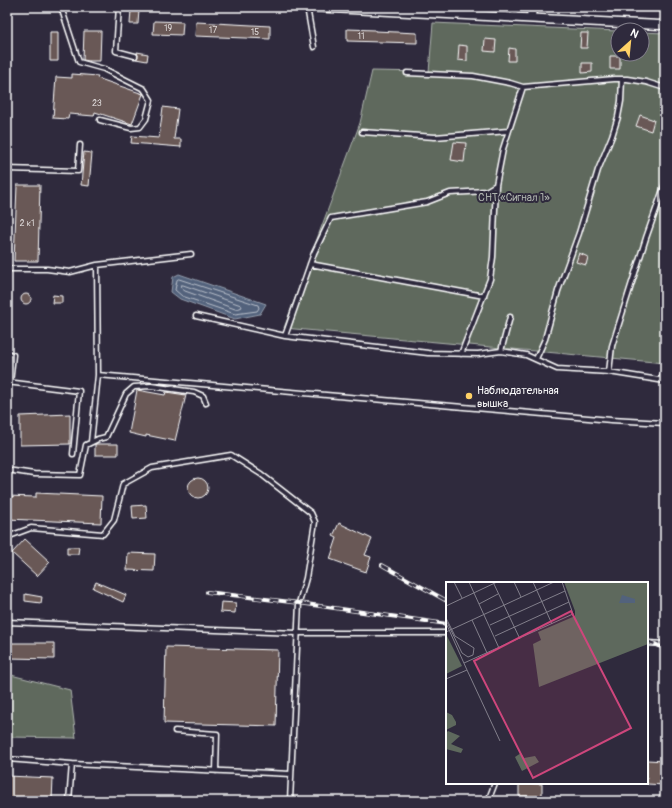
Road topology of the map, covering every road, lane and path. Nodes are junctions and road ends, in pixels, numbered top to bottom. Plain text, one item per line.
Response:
1 (61, 7) edge
2 (119, 7) edge
3 (307, 7) edge
4 (312, 7) edge
5 (532, 7) edge
6 (531, 18) junction
7 (665, 24) edge
8 (314, 46) dead end
9 (135, 56) dead end
10 (407, 73) dead end
11 (622, 79) junction
12 (523, 87) junction
13 (665, 88) edge
14 (100, 120) dead end
15 (508, 131) junction
16 (362, 132) dead end
17 (80, 144) dead end
18 (7, 169) edge
19 (665, 184) edge
20 (496, 185) junction
21 (191, 254) dead end
22 (310, 264) junction
23 (97, 265) junction
24 (7, 269) edge
25 (484, 296) junction
26 (196, 316) dead end
27 (510, 317) dead end
28 (285, 336) junction
29 (501, 351) junction
30 (7, 354) edge
31 (461, 354) junction
32 (536, 359) junction
33 (665, 368) edge
34 (609, 372) junction
35 (98, 375) junction
36 (663, 380) edge
37 (8, 383) edge
38 (206, 403) dead end
39 (665, 423) edge
40 (91, 442) junction
41 (74, 454) dead end
42 (7, 470) edge
43 (7, 537) edge
44 (7, 622) edge
45 (297, 633) junction
46 (446, 633) edge
47 (648, 643) edge
48 (665, 644) edge
49 (175, 731) dead end
50 (7, 759) edge
51 (72, 764) junction
52 (216, 771) junction
53 (291, 774) junction
54 (495, 784) edge
55 (69, 801) edge
56 (290, 801) edge
57 (488, 801) edge

1 - 14 lane
2 - 9 lane
3 - 8 lane
4 - 6 street
5 - 6 street
6 - 7 street
10 - 12 lane
11 - 12 lane
11 - 13 lane
11 - 32 lane
12 - 15 lane
15 - 16 lane
15 - 20 lane
17 - 18 lane
19 - 34 lane
20 - 22 lane
20 - 25 lane
21 - 23 lane
22 - 25 lane
22 - 28 lane
23 - 24 lane
23 - 35 lane
25 - 31 lane
26 - 28 lane
27 - 29 lane
28 - 31 lane
29 - 31 lane
29 - 32 lane
30 - 37 lane
32 - 34 lane
33 - 36 lane
34 - 36 lane
35 - 39 lane
35 - 40 lane
37 - 41 lane
38 - 40 lane
40 - 42 lane
43 - 45 lane
44 - 45 lane
45 - 46 lane
45 - 53 lane
47 - 48 lane
49 - 52 lane
50 - 51 lane
51 - 52 lane
51 - 55 lane
52 - 53 lane
53 - 56 lane
54 - 57 lane

